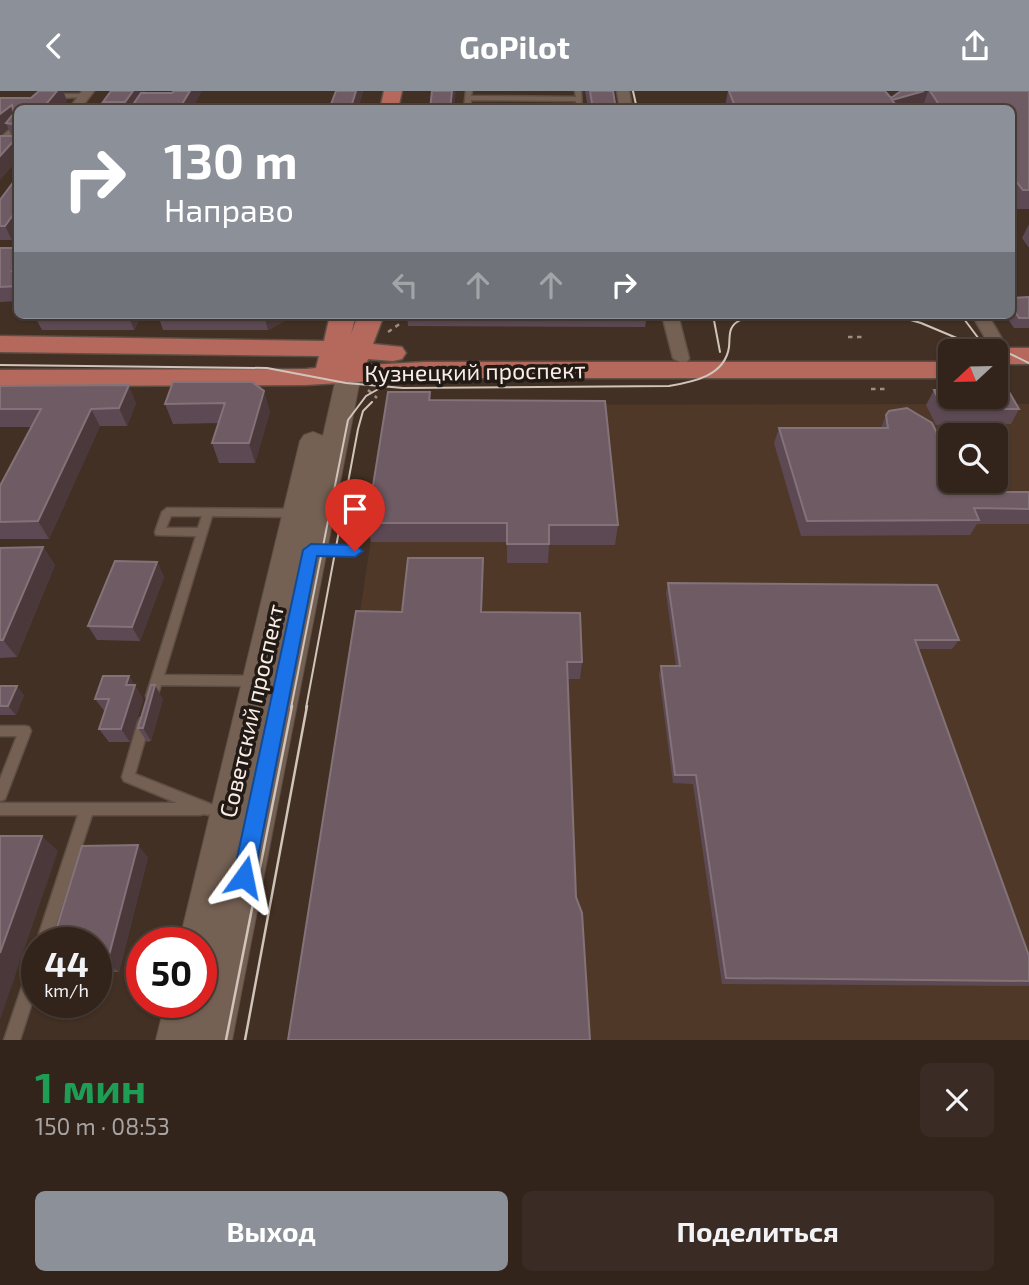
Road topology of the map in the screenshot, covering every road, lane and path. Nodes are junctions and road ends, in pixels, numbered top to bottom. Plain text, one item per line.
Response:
1 (52, 91) edge
2 (578, 91) edge
3 (86, 93) edge
4 (469, 95) edge
5 (578, 99) junction
6 (579, 105) edge
7 (14, 128) edge
8 (0, 143) edge
9 (343, 319) edge
10 (369, 319) edge
11 (671, 319) edge
12 (982, 319) edge
13 (848, 337) dead end
14 (863, 337) dead end
15 (994, 339) edge
16 (0, 344) edge
17 (938, 356) edge
18 (681, 358) junction
19 (1008, 361) edge
20 (342, 363) junction
21 (938, 370) edge
22 (1029, 370) edge
23 (0, 378) edge
24 (871, 389) dead end
25 (888, 389) dead end
26 (208, 513) junction
27 (297, 513) junction
28 (202, 532) junction
29 (311, 550) junction
30 (355, 551) dead end
31 (157, 680) junction
32 (258, 681) junction
33 (0, 731) edge
34 (0, 795) edge
35 (0, 809) edge
36 (87, 809) junction
37 (219, 809) junction
38 (48, 927) edge
39 (201, 927) edge
40 (21, 1012) edge
41 (183, 1018) edge
42 (12, 1040) edge
43 (178, 1040) edge
44 (210, 1040) edge

1 - 3 lane
2 - 5 lane
4 - 5 lane
5 - 6 lane
7 - 8 lane
9 - 20 main road, Советский проспект
10 - 20 main road, Советский проспект
11 - 18 street
12 - 15 street
13 - 14 path
16 - 20 main road, Кузнецкий проспект
17 - 18 main road, Кузнецкий проспект
18 - 20 main road, Кузнецкий проспект
19 - 22 main road
20 - 21 main road, Кузнецкий проспект
20 - 23 main road, Кузнецкий проспект
20 - 27 main road, Советский проспект
20 - 29 main road, Советский проспект
24 - 25 path
26 - 27 lane
26 - 28 lane
26 - 28 lane
27 - 32 main road, Советский проспект
28 - 31 lane
29 - 30 lane
29 - 44 main road, Советский проспект
31 - 32 lane
31 - 37 lane
32 - 37 main road, Советский проспект
33 - 34 lane
35 - 36 lane
36 - 37 lane
36 - 38 lane
37 - 39 main road, Советский проспект
40 - 42 lane
41 - 43 main road

